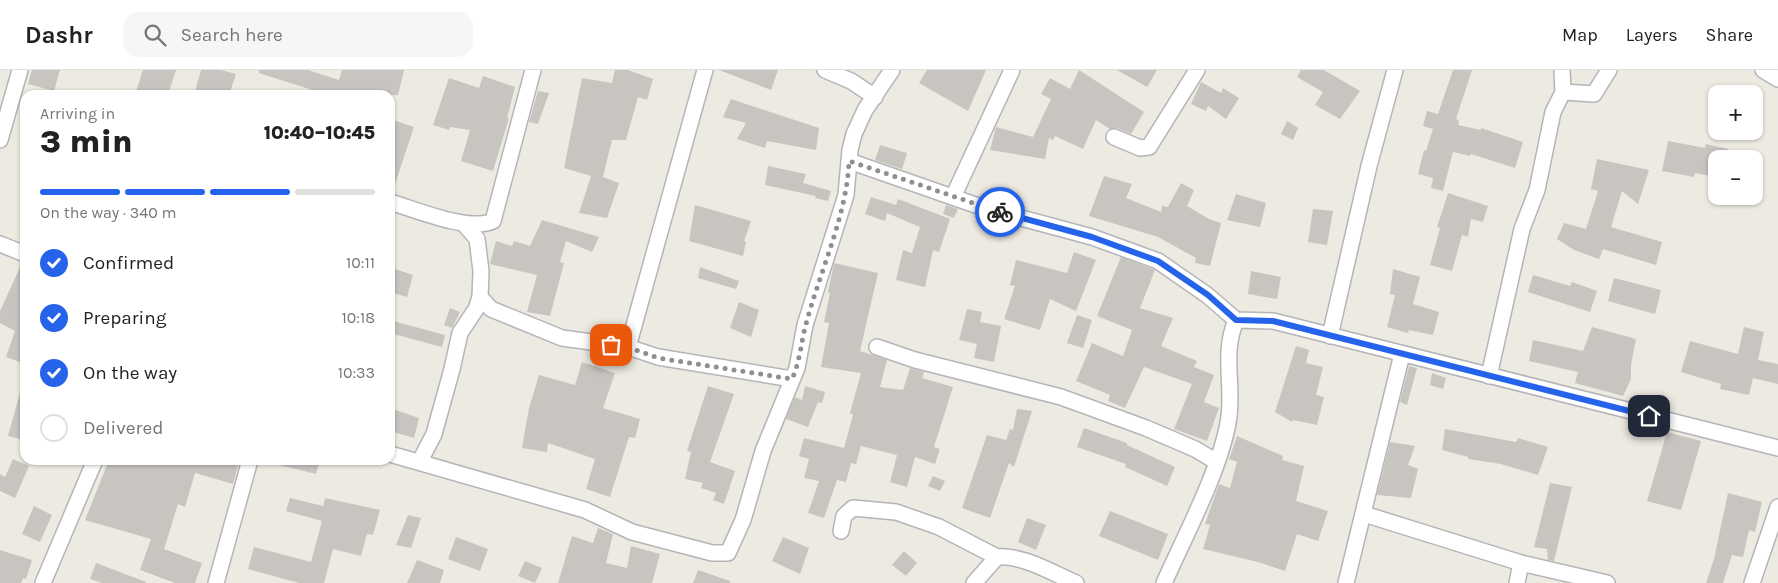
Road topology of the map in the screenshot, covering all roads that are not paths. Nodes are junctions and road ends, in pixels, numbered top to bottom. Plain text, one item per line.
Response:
1 (20, 70) edge
2 (533, 70) edge
3 (705, 70) edge
4 (825, 70) edge
5 (892, 70) edge
6 (1012, 70) edge
7 (1197, 70) edge
8 (1395, 70) edge
9 (1562, 70) edge
10 (1609, 70) edge
11 (1763, 70) edge
12 (1778, 79) edge
13 (1563, 92) junction
14 (19, 97) edge
15 (875, 97) junction
16 (1114, 137) dead end
17 (0, 140) edge
18 (849, 161) junction
19 (953, 197) junction
20 (395, 204) edge
21 (465, 225) junction
22 (483, 225) junction
23 (477, 239) junction
24 (0, 244) edge
25 (20, 252) edge
26 (480, 297) junction
27 (491, 309) junction
28 (472, 316) junction
29 (1236, 320) junction
30 (1330, 336) junction
31 (628, 347) junction
32 (877, 347) dead end
33 (1402, 354) junction
34 (1489, 376) junction
35 (792, 379) junction
36 (1778, 448) edge
37 (395, 455) edge
38 (420, 462) junction
39 (1217, 462) junction
40 (93, 465) edge
41 (249, 465) edge
42 (1778, 507) edge
43 (1364, 514) junction
44 (841, 531) dead end
45 (997, 557) junction
46 (1521, 563) junction
47 (42, 583) edge
48 (216, 583) edge
49 (974, 583) edge
50 (1076, 583) edge
51 (1164, 583) edge
52 (1346, 583) edge
53 (1517, 583) edge
54 (1607, 583) edge
55 (1752, 583) edge

1 - 14 street
2 - 22 street
3 - 31 street
4 - 15 street
5 - 15 street
6 - 19 street
7 - 16 street
8 - 30 street
9 - 13 street
10 - 13 street
11 - 12 street
13 - 34 street
14 - 17 street
15 - 18 street
18 - 19 street
18 - 35 street
19 - 29 street
20 - 21 street
21 - 22 street
21 - 23 street
22 - 23 street
23 - 26 street
24 - 25 street
26 - 27 street
26 - 28 street
27 - 28 street
27 - 31 street
28 - 38 street
29 - 30 street
29 - 39 street
30 - 33 street
31 - 35 street
32 - 39 street
33 - 34 street
33 - 43 street
34 - 36 street
35 - 38 street
37 - 38 street
39 - 51 street
40 - 47 street
41 - 48 street
42 - 55 street
43 - 46 street
43 - 52 street
44 - 45 street
45 - 49 street
45 - 50 street
46 - 53 street
46 - 54 street

